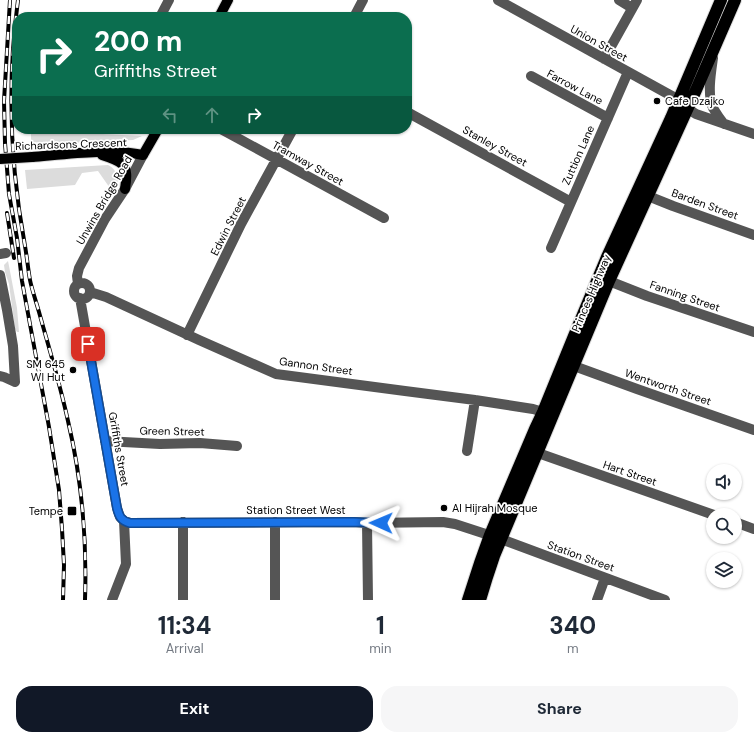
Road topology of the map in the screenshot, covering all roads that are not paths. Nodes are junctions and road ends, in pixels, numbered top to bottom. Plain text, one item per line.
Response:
1 (169, 0) edge
2 (228, 0) edge
3 (364, 0) edge
4 (498, 0) edge
5 (619, 0) edge
6 (721, 0) edge
7 (735, 0) edge
8 (635, 4) edge
9 (163, 12) edge
10 (222, 12) edge
11 (357, 12) edge
12 (714, 48) junction
13 (604, 59) junction
14 (628, 72) junction
15 (531, 76) dead end
16 (679, 100) junction
17 (688, 109) junction
18 (412, 115) edge
19 (608, 118) junction
20 (724, 124) junction
21 (155, 134) edge
22 (231, 134) edge
23 (290, 134) edge
24 (754, 134) edge
25 (94, 152) junction
26 (143, 155) junction
27 (0, 159) edge
28 (277, 160) junction
29 (125, 189) junction
30 (648, 196) junction
31 (571, 202) junction
32 (384, 218) dead end
33 (754, 235) edge
34 (551, 248) dead end
35 (0, 275) edge
36 (610, 281) junction
37 (78, 284) junction
38 (90, 292) junction
39 (80, 298) junction
40 (754, 332) edge
41 (187, 335) junction
42 (574, 366) junction
43 (0, 376) edge
44 (474, 400) junction
45 (548, 414) junction
46 (754, 430) edge
47 (105, 441) junction
48 (237, 446) dead end
49 (467, 451) dead end
50 (538, 453) junction
51 (706, 512) edge
52 (124, 521) junction
53 (183, 522) junction
54 (275, 522) junction
55 (367, 523) junction
56 (742, 525) edge
57 (754, 529) edge
58 (490, 535) junction
59 (502, 539) junction
60 (605, 578) junction
61 (112, 600) edge
62 (183, 600) edge
63 (275, 600) edge
64 (368, 600) edge
65 (468, 600) edge
66 (480, 600) edge
67 (597, 600) edge
68 (665, 600) edge

1 - 9 street
2 - 10 main road
3 - 11 street
4 - 13 street, Union Street
5 - 8 street
6 - 16 highway, Princes Highway
7 - 12 highway, Princes Highway
8 - 13 street
12 - 17 highway, Princes Highway
12 - 20 street
13 - 14 street, Union Street
14 - 16 street, Union Street
14 - 19 street, Zuttion Lane
15 - 19 street, Farrow Lane
16 - 17 street, Union Street
16 - 45 highway, Princes Highway
17 - 20 street, Union Street
17 - 30 highway, Princes Highway
18 - 31 street, Stanley Street
19 - 31 street, Zuttion Lane
20 - 24 street, Union Street
21 - 26 main road, Unwins Bridge Road
22 - 28 street, Tramway Street
23 - 28 street, Edwin Street
25 - 26 main road, Richardsons Crescent
25 - 27 main road, Richardsons Crescent, bridge
25 - 29 main road
26 - 29 street, Unwins Bridge Road
28 - 32 street, Tramway Street
28 - 41 street, Edwin Street
29 - 37 street, Unwins Bridge Road
30 - 33 street, Barden Street
30 - 36 highway, Princes Highway
31 - 34 street, Zuttion Lane
35 - 43 street
36 - 40 street, Fanning Street
36 - 42 highway, Princes Highway
37 - 38 street
37 - 39 street
38 - 39 street
38 - 41 street, Gannon Street
39 - 47 street, Griffiths Street
41 - 44 street, Gannon Street
42 - 45 highway, Princes Highway
42 - 46 street, Wentworth Street
44 - 45 street, Gannon Street
44 - 49 street
45 - 50 highway, Princes Highway
45 - 58 highway, Princes Highway
47 - 48 street, Green Street
47 - 52 street, Griffiths Street
50 - 51 street, Hart Street
50 - 59 highway, Princes Highway
52 - 53 street, Station Street West
52 - 61 street, Griffiths Street
53 - 54 street, Station Street West
53 - 62 street
54 - 55 street, Station Street West
54 - 63 street
55 - 58 street, Station Street West
55 - 64 street
56 - 57 street
58 - 59 street, Station Street
58 - 65 highway, Princes Highway
59 - 60 street, Station Street
59 - 66 highway, Princes Highway
60 - 67 street
60 - 68 street, Station Street

